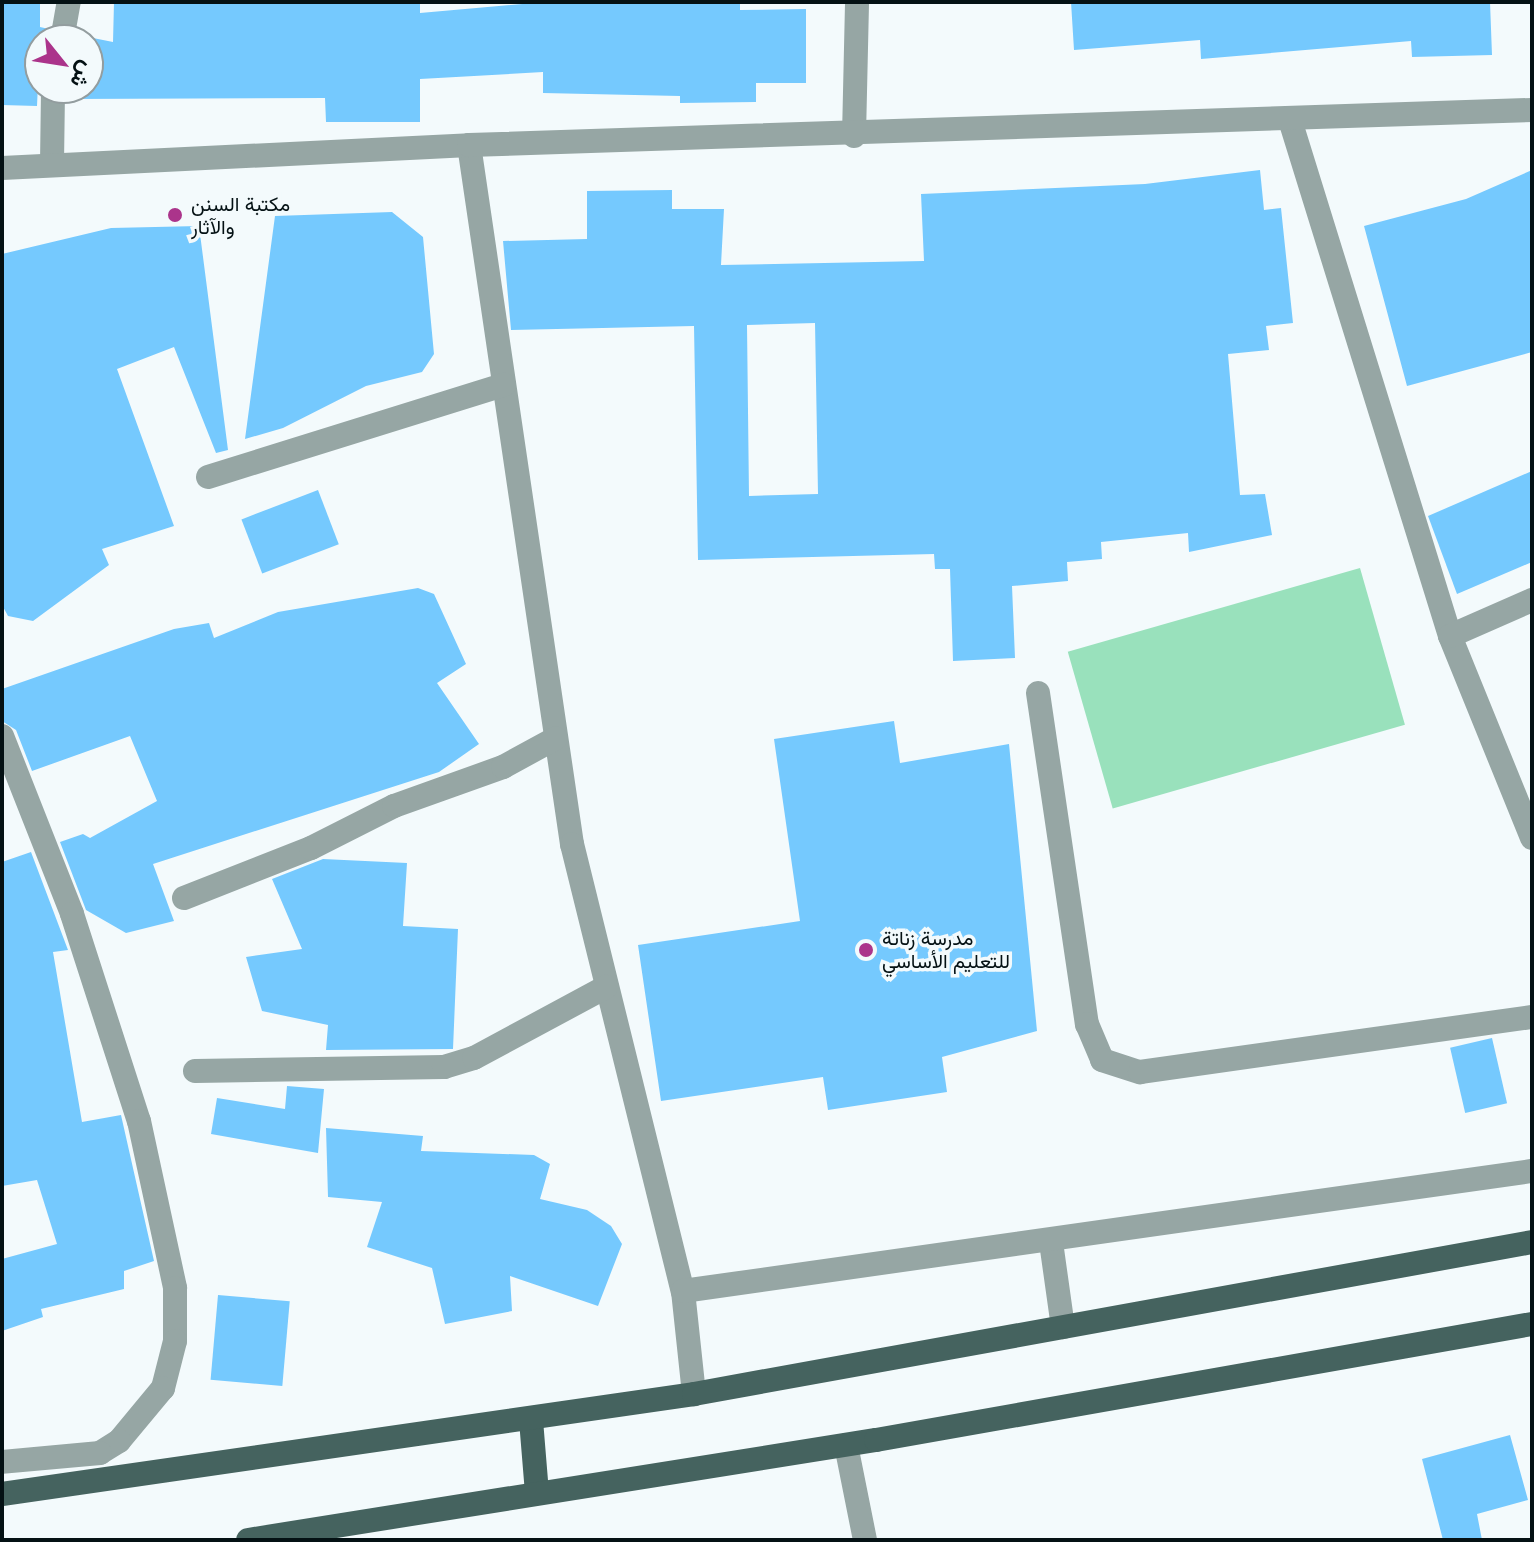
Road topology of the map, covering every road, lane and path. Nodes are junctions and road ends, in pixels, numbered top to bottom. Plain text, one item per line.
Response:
1 (69, 2) edge
2 (857, 2) edge
3 (65, 24) edge
4 (53, 104) edge
5 (1532, 110) edge
6 (1290, 120) junction
7 (854, 136) junction
8 (469, 145) junction
9 (52, 163) junction
10 (2, 168) edge
11 (504, 385) junction
12 (208, 477) dead end
13 (1532, 600) edge
14 (1450, 636) junction
15 (1038, 693) dead end
16 (2, 736) edge
17 (556, 738) junction
18 (1532, 838) edge
19 (184, 898) dead end
20 (606, 987) junction
21 (1532, 1017) edge
22 (195, 1071) dead end
23 (1532, 1171) edge
24 (1051, 1242) junction
25 (1532, 1242) edge
26 (683, 1291) junction
27 (1532, 1324) edge
28 (1063, 1327) junction
29 (694, 1394) junction
30 (531, 1420) junction
31 (846, 1445) junction
32 (2, 1462) edge
33 (537, 1493) junction
34 (2, 1494) edge
35 (278, 1538) edge
36 (248, 1540) edge
37 (865, 1540) edge

1 - 3 street
2 - 7 street
4 - 9 street
5 - 6 street
6 - 7 street
6 - 14 street
7 - 8 street
8 - 9 street
8 - 11 street
9 - 10 street
11 - 12 street
11 - 17 street
13 - 14 street
14 - 18 street
15 - 21 street
16 - 32 street
17 - 19 street
17 - 20 street
20 - 22 street
20 - 26 street
23 - 24 street
24 - 26 street
24 - 28 street
25 - 28 main road
26 - 29 street
27 - 31 main road
28 - 29 main road
29 - 30 main road
30 - 33 main road
30 - 34 main road
31 - 33 main road
31 - 37 street
33 - 35 main road
35 - 36 main road

